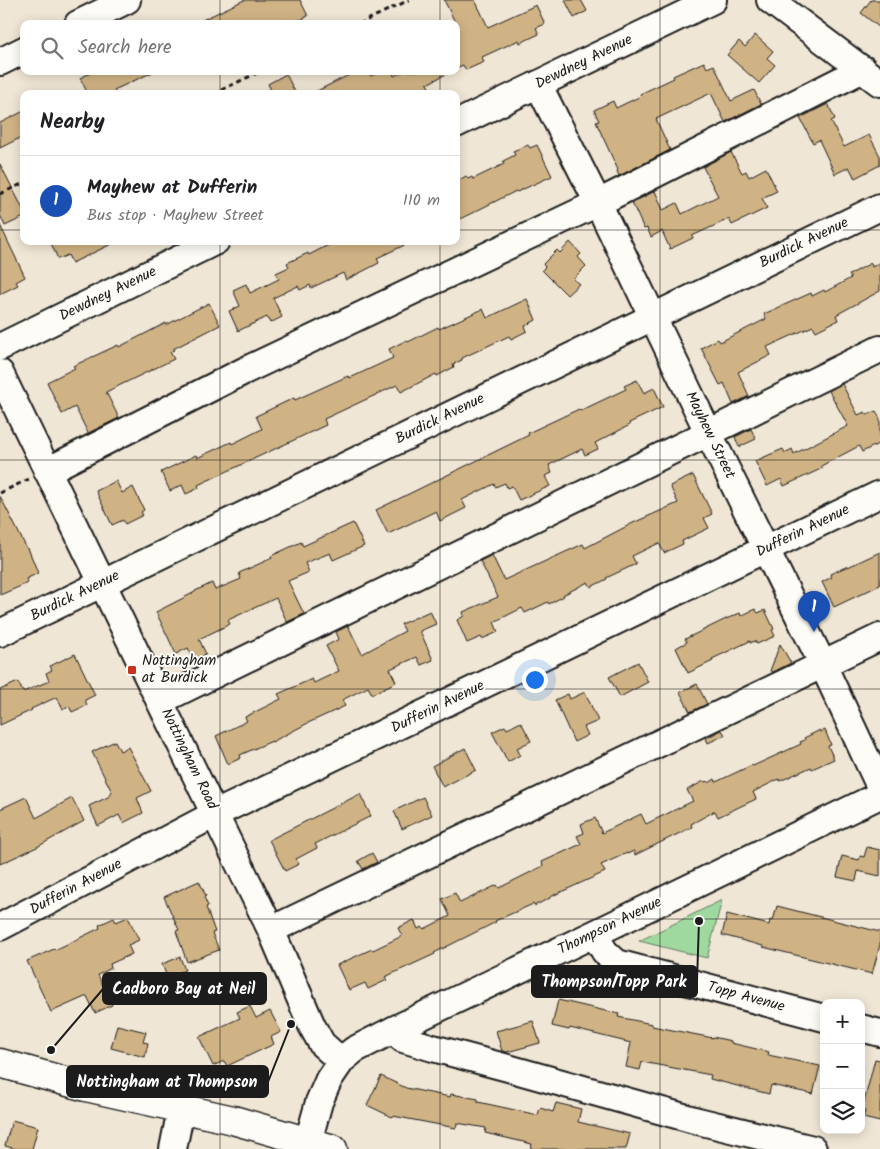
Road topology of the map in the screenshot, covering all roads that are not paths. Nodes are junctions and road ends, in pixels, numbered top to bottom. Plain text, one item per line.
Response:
1 (127, 0) edge
2 (713, 0) edge
3 (770, 0) edge
4 (86, 20) edge
5 (20, 52) edge
6 (0, 62) edge
7 (871, 76) edge
8 (538, 84) junction
9 (460, 122) edge
10 (598, 203) junction
11 (880, 207) edge
12 (208, 245) edge
13 (653, 316) junction
14 (0, 347) edge
15 (880, 349) edge
16 (0, 373) edge
17 (709, 434) junction
18 (47, 471) junction
19 (880, 494) edge
20 (767, 549) junction
21 (102, 583) junction
22 (0, 632) edge
23 (880, 637) edge
24 (823, 664) junction
25 (160, 701) junction
26 (880, 787) edge
27 (880, 795) edge
28 (215, 814) junction
29 (0, 927) edge
30 (271, 930) junction
31 (594, 934) junction
32 (820, 1017) edge
33 (865, 1029) edge
34 (393, 1030) junction
35 (880, 1033) edge
36 (342, 1060) junction
37 (0, 1063) edge
38 (181, 1109) junction
39 (321, 1146) edge
40 (173, 1149) edge
41 (813, 1149) edge

1 - 4 street
2 - 8 street, Dewdney Avenue
3 - 7 street
5 - 6 street
7 - 10 street
8 - 9 street, Dewdney Avenue
8 - 10 street, Mayhew Street
10 - 13 street, Mayhew Street
10 - 18 street
11 - 13 street, Burdick Avenue
12 - 14 street, Dewdney Avenue
13 - 17 street, Mayhew Street
13 - 21 street, Burdick Avenue
15 - 17 street
16 - 18 street, Nottingham Road
17 - 20 street, Mayhew Street
17 - 25 street
18 - 21 street, Nottingham Road
19 - 20 street, Dufferin Avenue
20 - 24 street, Mayhew Street
20 - 28 street, Dufferin Avenue
21 - 22 street, Burdick Avenue
21 - 25 street, Nottingham Road
23 - 24 street
24 - 26 street, Mayhew Street
24 - 30 street
25 - 28 street, Nottingham Road
27 - 31 street, Thompson Avenue
28 - 29 street, Dufferin Avenue
28 - 30 street, Nottingham Road
30 - 36 street, Nottingham Road
31 - 32 street, Topp Avenue
31 - 34 street, Thompson Avenue
33 - 35 street
34 - 36 street, Thompson Avenue
34 - 41 street
36 - 39 street
37 - 38 main road
38 - 39 main road
38 - 40 street

